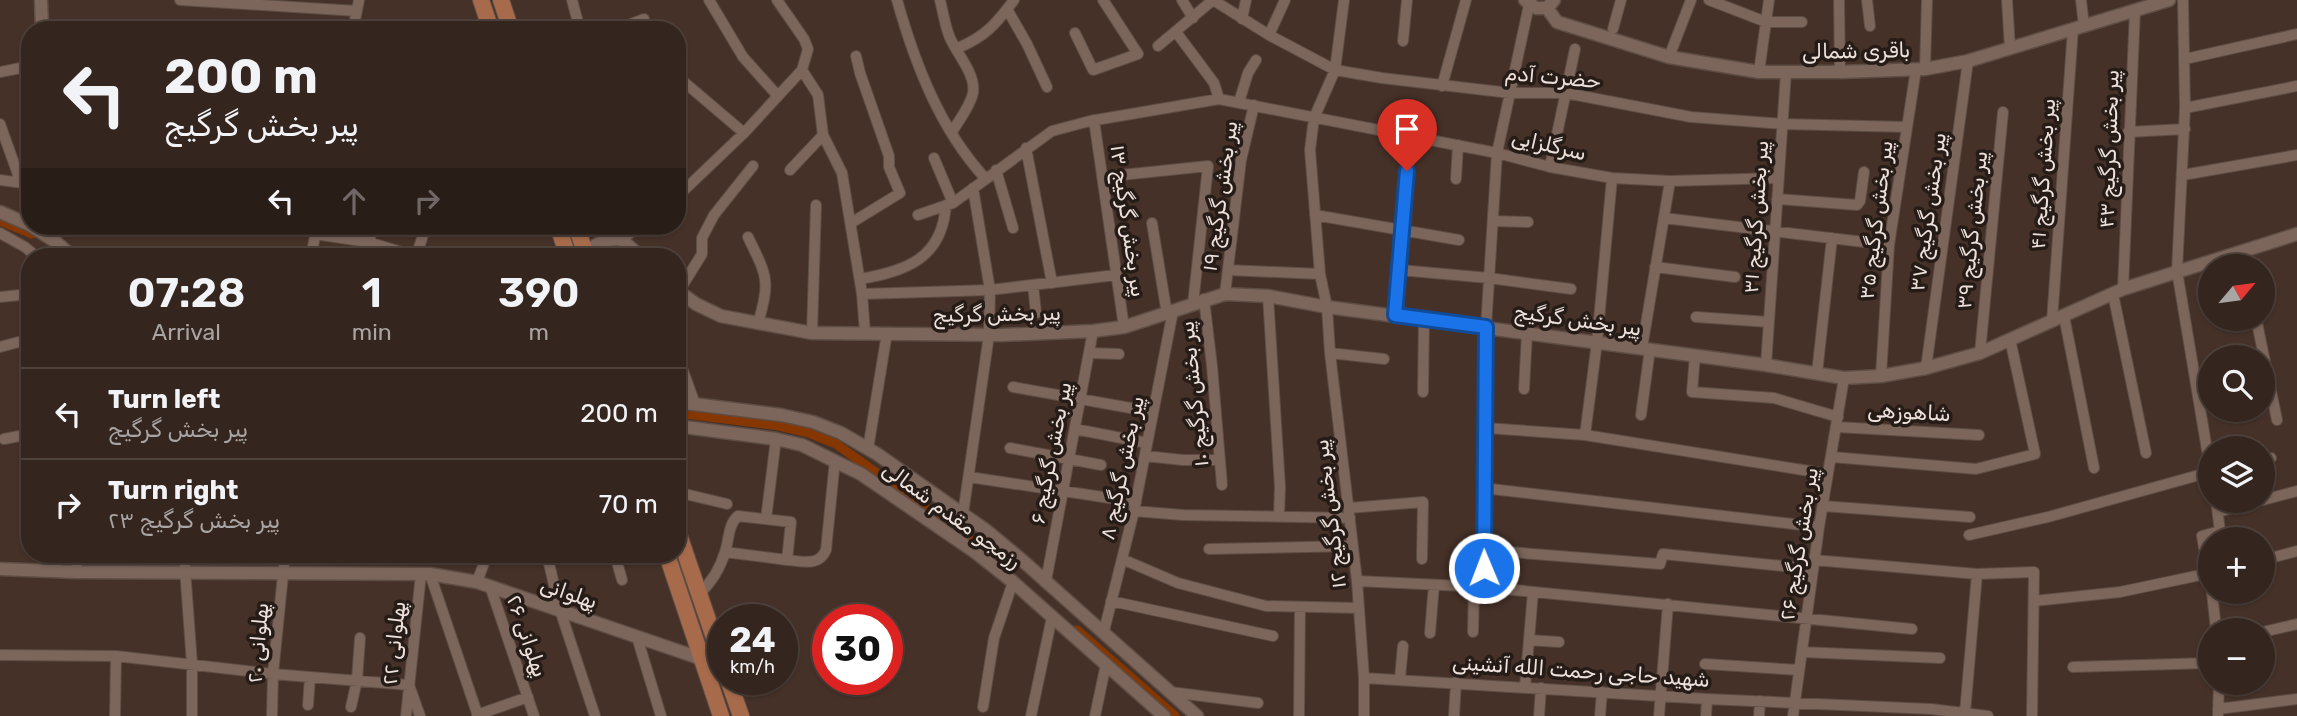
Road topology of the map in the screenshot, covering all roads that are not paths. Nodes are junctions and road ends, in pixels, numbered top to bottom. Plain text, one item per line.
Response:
1 (41, 0) edge
2 (180, 0) edge
3 (481, 0) edge
4 (501, 0) edge
5 (572, 0) edge
6 (709, 0) edge
7 (777, 0) edge
8 (897, 0) edge
9 (940, 0) edge
10 (1014, 0) edge
11 (1103, 0) edge
12 (1182, 0) edge
13 (1213, 0) edge
14 (1246, 0) edge
15 (1285, 0) edge
16 (1344, 0) edge
17 (1407, 0) edge
18 (1466, 0) edge
19 (1621, 0) edge
20 (1691, 0) edge
21 (1709, 0) edge
22 (1769, 0) edge
23 (1839, 0) edge
24 (1867, 0) edge
25 (1927, 0) edge
26 (2007, 0) edge
27 (2081, 0) edge
28 (2183, 0) edge
29 (2163, 1) edge
30 (1527, 2) edge
31 (1550, 4) edge
32 (358, 6) edge
33 (1007, 9) junction
34 (2135, 10) junction
35 (1193, 18) junction
36 (644, 19) dead end
37 (1242, 19) junction
38 (41, 21) edge
39 (488, 21) edge
40 (508, 21) edge
41 (578, 21) edge
42 (639, 21) edge
43 (1766, 22) junction
44 (1802, 22) dead end
45 (1870, 26) dead end
46 (2079, 27) junction
47 (1613, 29) dead end
48 (1176, 32) junction
49 (1074, 33) dead end
50 (2297, 34) edge
51 (1269, 35) junction
52 (1402, 41) dead end
53 (1158, 46) dead end
54 (958, 48) junction
55 (2010, 48) junction
56 (1575, 49) dead end
57 (856, 56) dead end
58 (1669, 57) junction
59 (2185, 59) junction
60 (1256, 60) dead end
61 (1968, 61) junction
62 (21, 68) edge
63 (1921, 69) junction
64 (802, 70) junction
65 (1335, 71) junction
66 (0, 72) edge
67 (1759, 72) junction
68 (1786, 72) junction
69 (1840, 72) junction
70 (686, 84) edge
71 (1442, 86) junction
72 (2297, 86) edge
73 (1047, 87) dead end
74 (1510, 93) junction
75 (1566, 93) junction
76 (778, 96) junction
77 (1219, 99) junction
78 (1239, 103) junction
79 (1254, 104) junction
80 (2186, 108) junction
81 (2003, 112) dead end
82 (1314, 118) junction
83 (1094, 120) junction
84 (0, 124) edge
85 (1782, 124) junction
86 (1907, 127) junction
87 (2185, 129) junction
88 (952, 132) junction
89 (2128, 132) junction
90 (744, 134) junction
91 (823, 135) junction
92 (1410, 136) junction
93 (1458, 145) junction
94 (1026, 148) junction
95 (1497, 153) junction
96 (2297, 155) edge
97 (934, 158) dead end
98 (753, 166) dead end
99 (1550, 167) junction
100 (790, 170) dead end
101 (996, 170) junction
102 (1864, 172) dead end
103 (21, 174) edge
104 (2183, 175) junction
105 (1102, 177) junction
106 (985, 178) junction
107 (1612, 178) junction
108 (1778, 178) junction
109 (1456, 179) dead end
110 (0, 180) edge
111 (1670, 181) junction
112 (21, 183) edge
113 (686, 186) edge
114 (973, 188) junction
115 (1777, 200) junction
116 (950, 204) junction
117 (816, 205) dead end
118 (0, 212) edge
119 (918, 215) dead end
120 (1315, 215) junction
121 (1664, 218) junction
122 (21, 221) edge
123 (1493, 221) junction
124 (1528, 222) dead end
125 (851, 223) junction
126 (1152, 223) dead end
127 (1013, 228) dead end
128 (1403, 230) junction
129 (1775, 230) junction
130 (0, 233) edge
131 (2297, 234) edge
132 (45, 235) edge
133 (54, 235) edge
134 (338, 235) edge
135 (371, 235) edge
136 (423, 235) dead end
137 (618, 235) edge
138 (627, 235) edge
139 (748, 237) dead end
140 (1832, 238) junction
141 (621, 239) junction
142 (1459, 240) dead end
143 (56, 242) junction
144 (369, 242) junction
145 (1889, 245) junction
146 (26, 248) edge
147 (62, 248) edge
148 (367, 248) edge
149 (388, 248) edge
150 (419, 248) edge
151 (592, 248) edge
152 (631, 248) edge
153 (2243, 252) joint
154 (1655, 267) junction
155 (1400, 270) junction
156 (1228, 271) junction
157 (2177, 271) junction
158 (1320, 274) junction
159 (1116, 275) junction
160 (1735, 277) dead end
161 (1489, 278) junction
162 (860, 279) junction
163 (686, 282) edge
164 (1052, 283) junction
165 (1033, 285) junction
166 (990, 289) junction
167 (1571, 289) dead end
168 (2118, 292) junction
169 (862, 294) junction
170 (1225, 294) junction
171 (21, 295) edge
172 (1268, 296) junction
173 (0, 297) edge
174 (686, 298) edge
175 (1198, 301) junction
176 (1327, 307) junction
177 (1036, 313) dead end
178 (1170, 313) junction
179 (1395, 315) junction
180 (1696, 317) dead end
181 (1424, 319) junction
182 (2058, 319) junction
183 (1769, 323) junction
184 (758, 324) junction
185 (1124, 327) junction
186 (1486, 327) junction
187 (1093, 331) junction
188 (2259, 331) edge
189 (813, 333) junction
190 (865, 333) junction
191 (887, 333) junction
192 (1527, 333) junction
193 (989, 335) junction
194 (2010, 339) junction
195 (21, 341) edge
196 (1597, 342) junction
197 (0, 346) edge
198 (1646, 349) junction
199 (1089, 353) junction
200 (1330, 353) junction
201 (1980, 353) junction
202 (1119, 354) dead end
203 (1695, 355) junction
204 (1384, 359) dead end
205 (1766, 365) junction
206 (1926, 368) junction
207 (1817, 373) junction
208 (1881, 376) junction
209 (1844, 378) junction
210 (686, 379) edge
211 (1013, 387) dead end
212 (1524, 389) dead end
213 (1423, 392) dead end
214 (1080, 400) junction
215 (686, 403) edge
216 (695, 404) junction
217 (1153, 412) junction
218 (1641, 415) dead end
219 (2277, 419) dead end
220 (1838, 422) junction
221 (686, 427) edge
222 (1486, 428) junction
223 (1075, 429) junction
224 (1585, 435) junction
225 (1979, 435) dead end
226 (21, 436) edge
227 (2204, 436) edge
228 (4, 439) dead end
229 (776, 439) junction
230 (1147, 443) junction
231 (1010, 448) dead end
232 (868, 449) junction
233 (2146, 453) dead end
234 (1145, 456) junction
235 (1832, 457) junction
236 (835, 460) junction
237 (1069, 460) junction
238 (1220, 460) junction
239 (1101, 465) dead end
240 (2094, 468) dead end
241 (2198, 473) edge
242 (1828, 474) junction
243 (969, 477) junction
244 (1222, 485) dead end
245 (1483, 488) junction
246 (1064, 490) junction
247 (2297, 491) edge
248 (686, 494) edge
249 (2275, 497) edge
250 (726, 504) dead end
251 (1135, 506) junction
252 (1823, 506) junction
253 (1349, 513) junction
254 (963, 514) junction
255 (1279, 516) junction
256 (1970, 517) dead end
257 (766, 519) junction
258 (1819, 527) junction
259 (1969, 535) dead end
260 (1353, 546) junction
261 (1209, 549) dead end
262 (1484, 550) junction
263 (2297, 551) edge
264 (725, 552) junction
265 (686, 556) edge
266 (2275, 557) edge
267 (1122, 559) junction
268 (1422, 559) dead end
269 (787, 560) junction
270 (56, 563) edge
271 (76, 563) edge
272 (185, 563) edge
273 (284, 563) edge
274 (484, 563) edge
275 (549, 563) edge
276 (617, 563) edge
277 (670, 563) edge
278 (1813, 565) junction
279 (0, 569) edge
280 (56, 572) junction
281 (77, 572) junction
282 (283, 573) junction
283 (186, 574) junction
284 (426, 574) junction
285 (1977, 574) junction
286 (2198, 579) edge
287 (622, 580) dead end
288 (1046, 581) junction
289 (1357, 581) junction
290 (477, 582) junction
291 (1013, 582) junction
292 (1434, 584) junction
293 (490, 586) junction
294 (1479, 587) junction
295 (1534, 592) junction
296 (699, 594) junction
297 (1111, 601) junction
298 (2034, 601) junction
299 (1668, 604) junction
300 (1300, 607) junction
301 (1359, 608) junction
302 (560, 610) junction
303 (707, 617) edge
304 (1052, 617) junction
305 (1806, 619) junction
306 (2297, 624) edge
307 (1912, 629) dead end
308 (2275, 629) edge
309 (1104, 631) junction
310 (1473, 632) dead end
311 (1430, 633) dead end
312 (1273, 636) dead end
313 (637, 637) junction
314 (360, 638) dead end
315 (1529, 640) junction
316 (1559, 642) dead end
317 (1403, 646) dead end
318 (1802, 652) junction
319 (0, 655) edge
320 (116, 656) junction
321 (1940, 658) dead end
322 (702, 659) junction
323 (2198, 663) edge
324 (192, 664) junction
325 (1106, 664) junction
326 (1705, 664) dead end
327 (2073, 667) dead end
328 (1799, 670) junction
329 (273, 674) junction
330 (310, 677) junction
331 (1364, 678) junction
332 (1400, 678) junction
333 (357, 680) junction
334 (1456, 682) junction
335 (409, 685) junction
336 (1525, 687) junction
337 (1541, 688) junction
338 (1170, 692) junction
339 (1602, 692) junction
340 (734, 695) edge
341 (2219, 695) edge
342 (1660, 696) junction
343 (528, 697) junction
344 (1707, 699) junction
345 (2297, 699) edge
346 (1760, 701) junction
347 (1258, 703) dead end
348 (1795, 703) junction
349 (308, 705) dead end
350 (983, 707) dead end
351 (351, 708) dead end
352 (1931, 713) edge
353 (1965, 713) junction
354 (2218, 713) edge
355 (477, 715) edge
356 (115, 716) edge
357 (192, 716) edge
358 (272, 716) edge
359 (406, 716) edge
360 (420, 716) edge
361 (534, 716) edge
362 (595, 716) edge
363 (661, 716) edge
364 (721, 716) edge
365 (741, 716) edge
366 (1031, 716) edge
367 (1096, 716) edge
368 (1164, 716) edge
369 (1197, 716) edge
370 (1298, 716) edge
371 (1364, 716) edge
372 (1454, 716) edge
373 (1539, 716) edge
374 (1600, 716) edge
375 (1659, 716) edge
376 (1706, 716) edge
377 (1759, 716) edge
378 (1793, 716) edge
379 (1988, 716) edge
380 (2032, 716) edge

1 - 38 street
2 - 32 street
3 - 39 main road
4 - 40 main road
5 - 41 street
6 - 76 street
7 - 64 street
8 - 88 street
9 - 54 street
10 - 33 street
11 - 49 street
12 - 35 street
13 - 35 street
13 - 37 street, حضرت آدم
14 - 37 street
15 - 51 street
16 - 65 street, پیر بخش گرگیج ۱۲
17 - 52 street
18 - 71 street
19 - 47 street
20 - 58 street
21 - 43 street
22 - 43 street
23 - 69 street
24 - 45 street
25 - 63 street, پیر بخش گرگیج ۳۵
26 - 55 street
27 - 46 street, پیر بخش گرگیج ۴۱
28 - 59 street
29 - 34 street, باقری شمالی
30 - 31 street
30 - 74 street
31 - 58 street, باقری شمالی
33 - 54 street
33 - 73 street
34 - 46 street, باقری شمالی
34 - 89 street, پیر بخش گرگیج ۴۳
35 - 48 street
36 - 42 street
37 - 51 street, حضرت آدم
43 - 44 street
43 - 67 street
46 - 55 street, باقری شمالی
46 - 182 street, پیر بخش گرگیج ۴۱
48 - 53 street
48 - 77 street
50 - 59 street
51 - 65 street, حضرت آدم
54 - 88 street
55 - 61 street, باقری شمالی
56 - 75 street
57 - 125 street
58 - 67 street, باقری شمالی
59 - 80 street
60 - 78 street
61 - 63 street, باقری شمالی
61 - 206 street, پیر بخش گرگیج ۳۷
62 - 66 street
63 - 69 street, باقری شمالی
63 - 86 street, پیر بخش گرگیج ۳۵
64 - 76 street
64 - 91 street
65 - 71 street, حضرت آدم
65 - 82 street, پیر بخش گرگیج ۱۲
67 - 68 street, باقری شمالی
68 - 69 street, باقری شمالی
68 - 85 street, پیر بخش گرگیج ۳۱
70 - 90 street
71 - 74 street, حضرت آدم
72 - 80 street
74 - 75 street, حضرت آدم
74 - 95 street
75 - 85 street, حضرت آدم
75 - 99 street
76 - 90 street
77 - 78 street, سرگلزایی
77 - 83 street
78 - 79 street, سرگلزایی
79 - 82 street, سرگلزایی
79 - 156 street, پیر بخش گرگیج ۱۹
80 - 87 street
81 - 201 street, پیر بخش گرگیج ۳۹
82 - 92 street, سرگلزایی
82 - 120 street, پیر بخش گرگیج ۱۲
83 - 94 street
83 - 105 street, پیر بخش گرگیج ۱۳
84 - 103 street
85 - 86 street, حضرت آدم
85 - 108 street, پیر بخش گرگیج ۳۱
86 - 145 street, پیر بخش گرگیج ۳۵
87 - 89 street
87 - 104 street
88 - 106 street
89 - 168 street, پیر بخش گرگیج ۴۳
90 - 113 street
91 - 100 street
91 - 125 street
92 - 93 street, سرگلزایی
92 - 128 street
93 - 95 street, سرگلزایی
93 - 109 street
94 - 101 street
94 - 164 street
95 - 99 street, سرگلزایی
95 - 123 street
96 - 104 street
97 - 116 street
98 - 163 street
99 - 107 street, سرگلزایی
101 - 106 street
101 - 127 street
102 - 115 street
104 - 157 street
105 - 159 street, پیر بخش گرگیج ۱۳
105 - 175 street, پیر بخش گرگیج ۱۰
106 - 114 street
107 - 111 street, سرگلزایی
107 - 196 street
108 - 111 street, سرگلزایی
108 - 115 street, پیر بخش گرگیج ۳۱
110 - 112 street
111 - 121 street
114 - 116 street
114 - 166 street
115 - 129 street, پیر بخش گرگیج ۳۱
116 - 119 street
116 - 162 street
117 - 189 street
118 - 122 street
120 - 128 street
120 - 158 street, پیر بخش گرگیج ۱۲
121 - 129 street
121 - 154 street
123 - 124 street
123 - 161 street
125 - 162 street
126 - 178 street
128 - 142 street
128 - 155 street
129 - 140 street
129 - 183 street, پیر بخش گرگیج ۳۱
130 - 146 street
131 - 153 street, پیر بخش گرگیج
132 - 143 street
133 - 143 street
134 - 144 street
135 - 144 street
136 - 150 street
137 - 141 street
138 - 141 street
139 - 184 street
140 - 145 street
140 - 207 street
141 - 151 street
141 - 152 street
143 - 147 street
144 - 148 street
144 - 149 street
145 - 208 street, پیر بخش گرگیج ۳۵
153 - 157 street, پیر بخش گرگیج
154 - 160 street
154 - 198 street
155 - 161 street
155 - 179 street
156 - 158 street
156 - 170 street, پیر بخش گرگیج ۱۹
157 - 168 street, پیر بخش گرگیج
157 - 227 street
158 - 176 street, پیر بخش گرگیج ۱۲
159 - 164 street
159 - 185 street, پیر بخش گرگیج ۱۳
161 - 167 street
161 - 186 street
162 - 169 street
164 - 165 street
165 - 166 street
165 - 177 street
166 - 169 street
166 - 193 street
168 - 182 street, پیر بخش گرگیج
168 - 233 street, پیر بخش گرگیج ۴۳
169 - 190 street
170 - 172 street, پیر بخش گرگیج
170 - 175 street, پیر بخش گرگیج
171 - 173 street
172 - 176 street, پیر بخش گرگیج
172 - 255 street, پیر بخش گرگیج ۱۲
174 - 184 street, پیر بخش گرگیج
175 - 178 street, پیر بخش گرگیج
175 - 238 street, پیر بخش گرگیج ۱۰
176 - 179 street, پیر بخش گرگیج
176 - 200 street, پیر بخش گرگیج ۱۲
178 - 185 street, پیر بخش گرگیج
178 - 217 street, پیر بخش گرگیج ۸
179 - 181 street, پیر بخش گرگیج
180 - 183 street
181 - 186 street, پیر بخش گرگیج
181 - 213 street
182 - 194 street, پیر بخش گرگیج
182 - 240 street, پیر بخش گرگیج ۴۱
183 - 205 street, پیر بخش گرگیج ۳۱
184 - 189 street, پیر بخش گرگیج
185 - 187 street, پیر بخش گرگیج
186 - 192 street, پیر بخش گرگیج
186 - 222 street
187 - 193 street, پیر بخش گرگیج
187 - 199 street, پیر بخش گرگیج ۶
188 - 219 street
189 - 190 street, پیر بخش گرگیج
190 - 191 street, پیر بخش گرگیج
191 - 193 street, پیر بخش گرگیج
191 - 232 street
192 - 196 street, پیر بخش گرگیج
192 - 212 street
193 - 243 street
194 - 201 street, پیر بخش گرگیج
194 - 235 street
195 - 197 street
196 - 198 street, پیر بخش گرگیج
196 - 224 street
198 - 203 street, پیر بخش گرگیج
198 - 218 street
199 - 202 street
199 - 214 street, پیر بخش گرگیج ۶
200 - 204 street
200 - 253 street, پیر بخش گرگیج ۱۲
201 - 206 street, پیر بخش گرگیج
203 - 205 street, پیر بخش گرگیج
203 - 220 street, شاهوزهی
205 - 207 street, پیر بخش گرگیج
206 - 208 street, پیر بخش گرگیج
207 - 209 street, پیر بخش گرگیج
208 - 209 street, پیر بخش گرگیج
209 - 220 street, پیر بخش گرگیج ۲۶
210 - 216 street
211 - 214 street
214 - 217 street
214 - 223 street, پیر بخش گرگیج ۶
215 - 216 street
216 - 232 street
217 - 230 street, پیر بخش گرگیج ۸
220 - 225 street, شاهوزهی
220 - 235 street, پیر بخش گرگیج ۲۶
221 - 229 street, رزمجو مقدم شمالی
222 - 224 street
222 - 245 street
223 - 230 street
223 - 237 street, پیر بخش گرگیج ۶
224 - 242 street
226 - 228 street
229 - 236 street, رزمجو مقدم شمالی
229 - 257 street
230 - 234 street, پیر بخش گرگیج ۸
231 - 237 street
232 - 254 street
234 - 238 street
234 - 251 street, پیر بخش گرگیج ۸
235 - 242 street, پیر بخش گرگیج ۲۶
236 - 269 street
236 - 291 street, رزمجو مقدم شمالی
237 - 239 street
237 - 246 street, پیر بخش گرگیج ۶
238 - 244 street, پیر بخش گرگیج ۱۰
241 - 259 street
242 - 252 street, پیر بخش گرگیج ۲۶
243 - 246 street
243 - 254 street
245 - 258 street
245 - 262 street
246 - 251 street
246 - 288 street, پیر بخش گرگیج ۶
247 - 249 street
248 - 250 street
251 - 255 street
251 - 267 street, پیر بخش گرگیج ۸
252 - 256 street
252 - 258 street, پیر بخش گرگیج ۲۶
253 - 255 street
253 - 260 street, پیر بخش گرگیج ۱۲
253 - 268 street
254 - 288 street
257 - 264 street
257 - 269 street
258 - 278 street, پیر بخش گرگیج ۲۶
260 - 261 street
260 - 289 street, پیر بخش گرگیج ۱۲
262 - 278 street
262 - 294 street
263 - 266 street
264 - 269 street
264 - 296 street
265 - 296 main road
267 - 297 street, پیر بخش گرگیج ۸
267 - 300 street
270 - 280 street
271 - 281 street
272 - 283 street
273 - 282 street, پهلوانی ۲۰
274 - 290 street
275 - 302 street
276 - 287 street
277 - 322 main road
278 - 285 street
278 - 305 street, پیر بخش گرگیج ۲۶
279 - 280 street, پهلوانی
280 - 281 street, پهلوانی
281 - 283 street, پهلوانی
282 - 283 street, پهلوانی
282 - 284 street, پهلوانی
282 - 329 street, پهلوانی ۲۰
283 - 324 street
284 - 290 street, پهلوانی
284 - 335 street, پهلوانی ۲۲
284 - 355 street
285 - 298 street
285 - 353 street
286 - 298 street
288 - 309 street
289 - 292 street
289 - 301 street, پیر بخش گرگیج ۱۲
290 - 293 street, پهلوانی
291 - 304 street, رزمجو مقدم شمالی
291 - 350 street
292 - 294 street
292 - 311 street
293 - 302 street, پهلوانی
293 - 343 street, پهلوانی ۲۶
294 - 295 street
294 - 310 street
295 - 299 street
295 - 315 street
296 - 303 main road
297 - 309 street, پیر بخش گرگیج ۸
297 - 312 street
298 - 380 street
299 - 305 street
299 - 342 street
300 - 301 street
300 - 370 street
301 - 331 street, پیر بخش گرگیج ۱۲
302 - 313 street, پهلوانی
302 - 362 street
304 - 325 street, رزمجو مقدم شمالی
304 - 366 street
305 - 307 street
305 - 318 street, پیر بخش گرگیج ۲۶
306 - 308 street
309 - 338 street
313 - 322 street, پهلوانی
313 - 363 street
314 - 333 street
315 - 316 street
315 - 336 street
317 - 332 street
318 - 321 street
318 - 328 street, پیر بخش گرگیج ۲۶
319 - 320 street
320 - 324 street
320 - 356 street
322 - 364 main road
323 - 327 street
324 - 329 street
324 - 357 street
325 - 367 street
325 - 368 street, رزمجو مقدم شمالی
326 - 328 street
328 - 348 street, پیر بخش گرگیج ۲۶
329 - 330 street
329 - 358 street, پهلوانی ۲۰
330 - 333 street
330 - 349 street
331 - 332 street, شهید حاجی رحمت الله آنشینی
331 - 371 street, پیر بخش گرگیج ۱۲
332 - 334 street, شهید حاجی رحمت الله آنشینی
333 - 335 street
333 - 351 street
334 - 336 street, شهید حاجی رحمت الله آنشینی
334 - 372 street
335 - 359 street, پهلوانی ۲۲
335 - 360 street
336 - 337 street, شهید حاجی رحمت الله آنشینی
337 - 339 street, شهید حاجی رحمت الله آنشینی
337 - 373 street
338 - 347 street
338 - 369 street
339 - 342 street, شهید حاجی رحمت الله آنشینی
339 - 374 street
340 - 365 main road
341 - 354 street
342 - 344 street, شهید حاجی رحمت الله آنشینی
342 - 375 street
343 - 355 street
343 - 361 street, پهلوانی ۲۶
344 - 346 street, شهید حاجی رحمت الله آنشینی
344 - 376 street
345 - 354 street
346 - 348 street, شهید حاجی رحمت الله آنشینی
346 - 377 street
348 - 352 street, شهید حاجی رحمت الله آنشینی
348 - 378 street, پیر بخش گرگیج ۲۶
352 - 353 street, شهید حاجی رحمت الله آنشینی
353 - 379 street, شهید حاجی رحمت الله آنشینی

